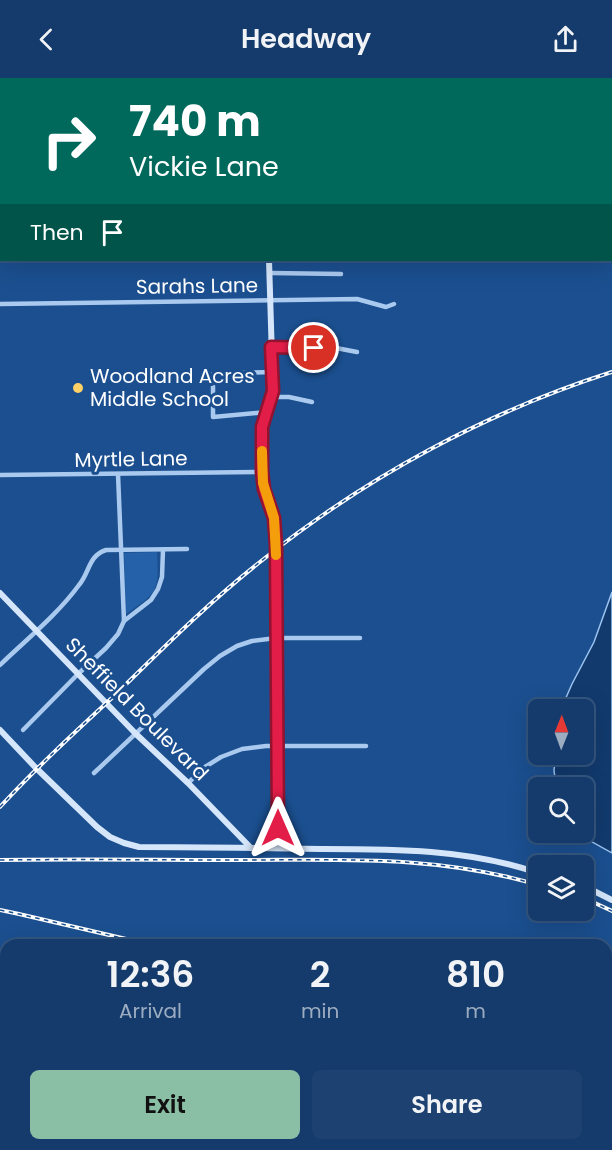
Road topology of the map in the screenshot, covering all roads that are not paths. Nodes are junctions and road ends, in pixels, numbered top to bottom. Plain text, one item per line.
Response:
1 (269, 261) edge
2 (270, 273) junction
3 (341, 274) dead end
4 (270, 300) junction
5 (0, 304) edge
6 (394, 304) dead end
7 (271, 347) junction
8 (357, 352) dead end
9 (272, 372) junction
10 (272, 397) junction
11 (312, 402) dead end
12 (267, 412) junction
13 (262, 472) junction
14 (118, 474) junction
15 (0, 475) edge
16 (187, 549) dead end
17 (122, 550) junction
18 (163, 550) junction
19 (0, 593) edge
20 (124, 621) junction
21 (37, 630) junction
22 (276, 638) junction
23 (360, 638) dead end
24 (0, 665) edge
25 (78, 674) junction
26 (0, 730) edge
27 (23, 730) dead end
28 (136, 734) junction
29 (366, 746) dead end
30 (278, 747) junction
31 (94, 773) dead end
32 (188, 783) junction
33 (251, 848) junction
34 (278, 848) junction
35 (528, 870) edge
36 (594, 891) edge
37 (612, 900) edge

1 - 2 street
2 - 3 street
2 - 4 street
4 - 5 street, Sarahs Lane
4 - 6 street, Sarahs Lane
4 - 7 street
7 - 8 street
7 - 9 street
9 - 10 street
9 - 12 street
10 - 11 street
10 - 12 street
12 - 13 street
13 - 14 street, Myrtle Lane
13 - 22 street
14 - 15 street, Myrtle Lane
14 - 17 street
16 - 18 street
17 - 18 street
17 - 20 street
17 - 21 street
18 - 20 street
19 - 21 street, Sheffield Boulevard
20 - 25 street
21 - 24 street
21 - 25 street, Sheffield Boulevard
22 - 23 street
22 - 28 street
22 - 30 street
25 - 27 street
25 - 28 street, Sheffield Boulevard
26 - 33 street
28 - 31 street
28 - 32 street, Sheffield Boulevard
29 - 30 street
30 - 32 street
30 - 34 street
32 - 33 street, Sheffield Boulevard
33 - 34 street
34 - 35 street
36 - 37 street

